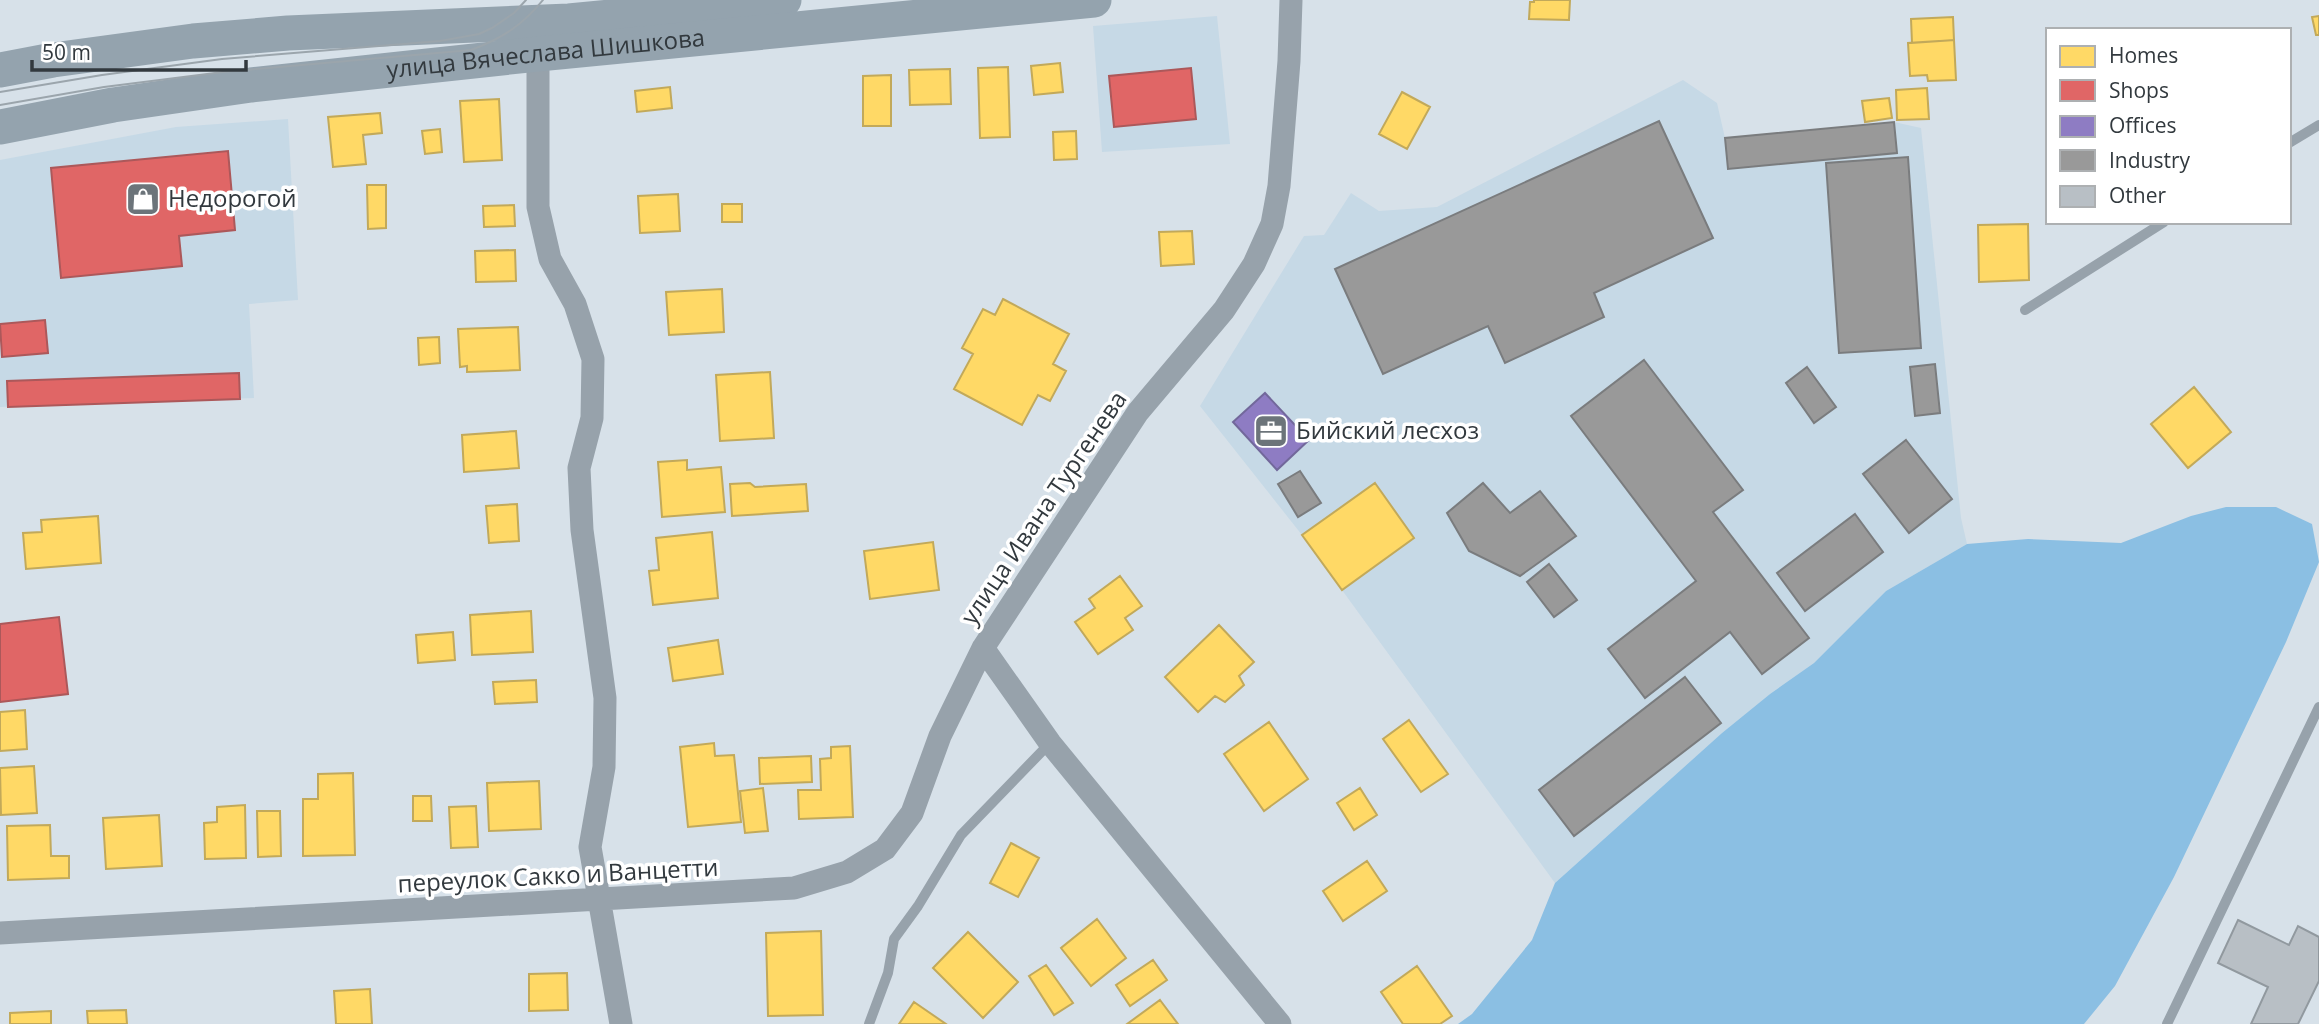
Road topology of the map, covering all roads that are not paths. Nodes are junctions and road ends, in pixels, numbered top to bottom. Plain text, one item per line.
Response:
1 (783, 0) edge
2 (1094, 0) edge
3 (1290, 0) edge
4 (570, 10) edge
5 (538, 54) junction
6 (0, 70) edge
7 (2319, 125) edge
8 (0, 127) edge
9 (2291, 143) edge
10 (2161, 224) edge
11 (2025, 310) dead end
12 (983, 648) junction
13 (2319, 707) edge
14 (1050, 743) junction
15 (600, 900) junction
16 (0, 933) edge
17 (621, 1024) edge
18 (869, 1024) edge
19 (1280, 1024) edge
20 (2167, 1024) edge

1 - 4 main road, улица Вячеслава Шишкова
2 - 5 main road, улица Вячеслава Шишкова
3 - 12 street, улица Ивана Тургенева
4 - 6 main road, улица Вячеслава Шишкова
5 - 8 main road, улица Вячеслава Шишкова
5 - 15 street
7 - 9 lane
10 - 11 lane
12 - 14 street, улица Ивана Тургенева
12 - 15 street, переулок Сакко и Ванцетти
13 - 20 lane
14 - 18 lane
14 - 19 street, улица Ивана Тургенева
15 - 16 street, переулок Сакко и Ванцетти
15 - 17 street

